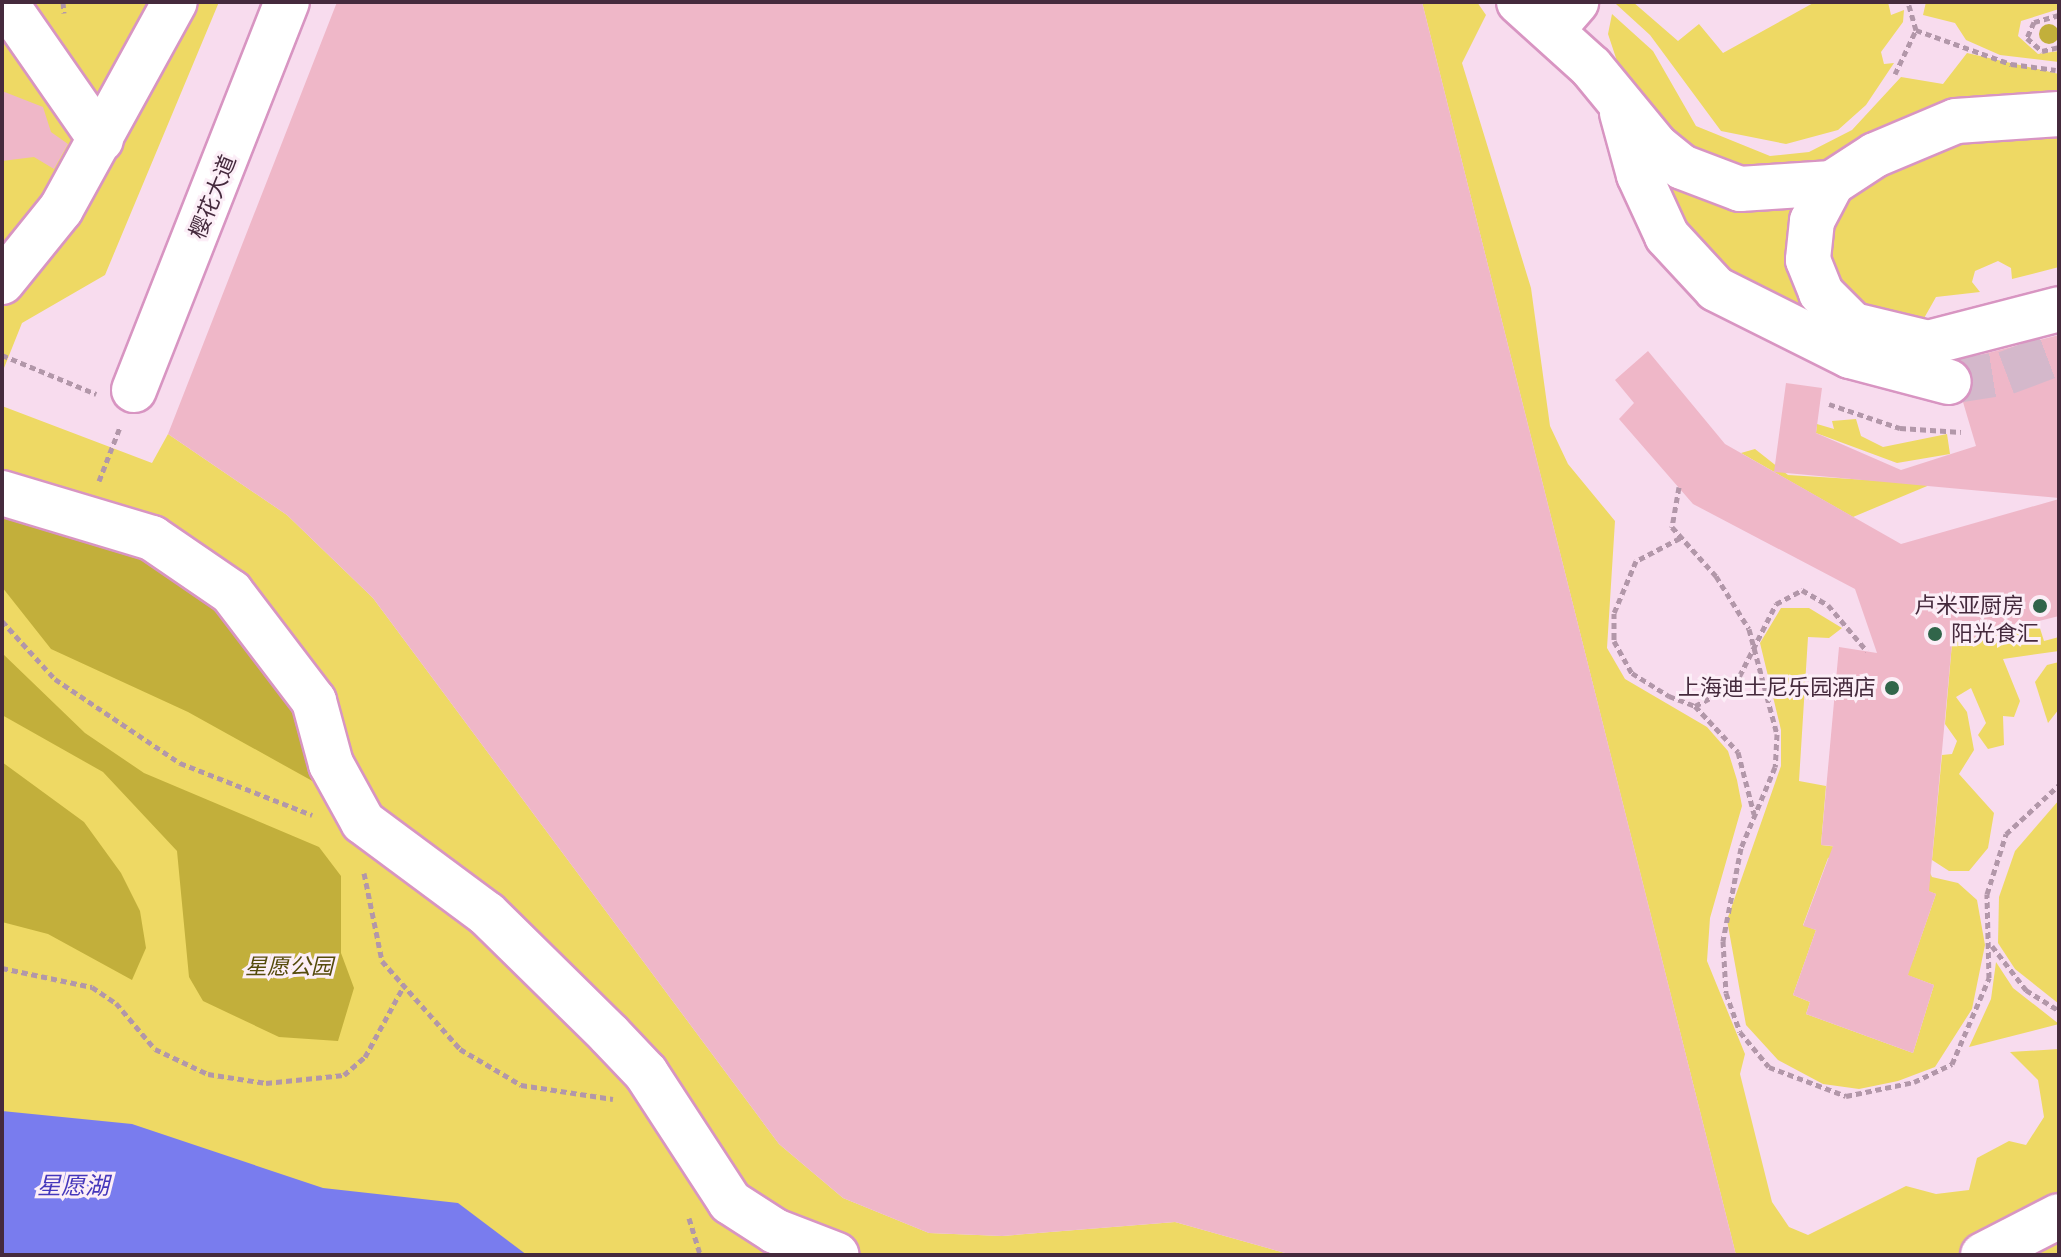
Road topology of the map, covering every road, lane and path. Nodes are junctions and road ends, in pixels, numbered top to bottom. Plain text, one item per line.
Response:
1 (5, 2) edge
2 (175, 2) edge
3 (287, 2) edge
4 (1519, 2) edge
5 (1908, 2) edge
6 (2059, 15) edge
7 (1564, 16) edge
8 (1916, 30) junction
9 (2059, 47) edge
10 (2059, 70) edge
11 (1895, 74) dead end
12 (1621, 111) junction
13 (2059, 114) edge
14 (101, 140) junction
15 (1832, 183) junction
16 (2, 282) edge
17 (2059, 309) edge
18 (1928, 343) junction
19 (2, 355) edge
20 (1850, 356) junction
21 (1949, 382) tunnel mouth
22 (134, 390) junction
23 (1829, 404) dead end
24 (1961, 432) dead end
25 (1679, 487) dead end
26 (2, 493) edge
27 (87, 514) junction
28 (1680, 538) junction
29 (2, 621) edge
30 (1754, 650) junction
31 (1867, 651) dead end
32 (1695, 706) junction
33 (2059, 785) edge
34 (1755, 815) junction
35 (320, 818) dead end
36 (359, 855) dead end
37 (1991, 945) junction
38 (2, 968) edge
39 (402, 989) junction
40 (2059, 1011) edge
41 (627, 1105) dead end
42 (688, 1210) dead end
43 (2059, 1216) edge
44 (700, 1255) edge
45 (837, 1255) edge
46 (1983, 1255) edge

1 - 14 lane
2 - 14 lane
3 - 22 lane, 樱花大道
4 - 7 lane
5 - 8 path
6 - 9 path
7 - 12 lane
8 - 10 path
8 - 11 path
12 - 15 lane
12 - 20 lane
13 - 15 lane
14 - 16 lane
15 - 18 lane
17 - 18 lane
18 - 20 lane
19 - 22 path
20 - 21 lane
22 - 27 path
23 - 24 path
25 - 28 path
26 - 27 lane
27 - 45 lane
28 - 30 path
28 - 32 path
29 - 35 path
30 - 31 path
30 - 32 path
30 - 34 path
32 - 34 path
33 - 37 path
34 - 37 path
36 - 39 path
37 - 40 path
38 - 39 path
39 - 41 path
42 - 44 path
43 - 46 lane

